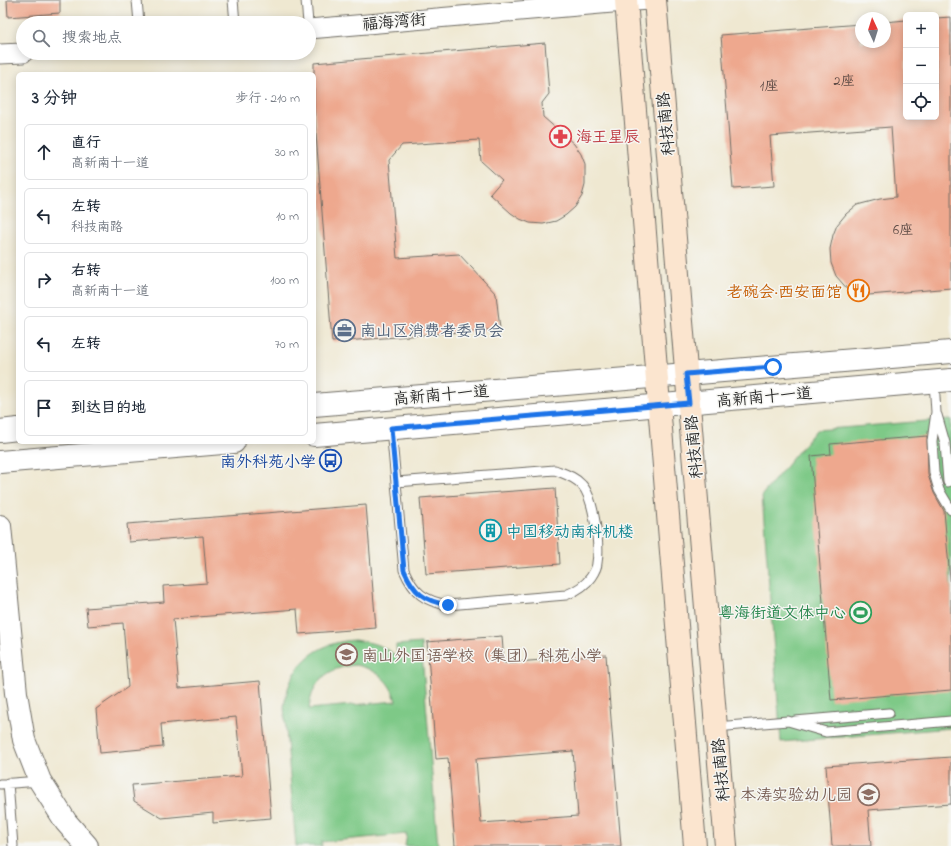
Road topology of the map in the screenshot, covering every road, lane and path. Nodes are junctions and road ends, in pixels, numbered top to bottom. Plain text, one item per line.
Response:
1 (137, 0) edge
2 (233, 0) edge
3 (306, 0) edge
4 (655, 0) edge
5 (633, 1) edge
6 (138, 16) edge
7 (234, 16) edge
8 (307, 16) edge
9 (316, 28) edge
10 (16, 53) edge
11 (0, 54) edge
12 (951, 352) edge
13 (686, 374) junction
14 (657, 376) junction
15 (942, 381) edge
16 (689, 403) junction
17 (316, 405) edge
18 (659, 405) junction
19 (936, 412) junction
20 (391, 428) junction
21 (16, 429) edge
22 (0, 431) edge
23 (316, 435) edge
24 (211, 444) edge
25 (0, 462) edge
26 (396, 482) junction
27 (948, 482) dead end
28 (951, 510) edge
29 (0, 526) edge
30 (889, 713) dead end
31 (788, 721) junction
32 (951, 721) edge
33 (716, 727) junction
34 (40, 781) junction
35 (4, 784) edge
36 (13, 846) edge
37 (87, 846) edge
38 (696, 846) edge
39 (726, 846) edge

1 - 6 lane
2 - 7 lane
3 - 8 lane
4 - 13 main road, 科技南路
5 - 9 street, 福海湾街
5 - 14 main road, 科技南路
10 - 11 street
12 - 13 street, 高新南十一道
13 - 14 street, 高新南十一道
13 - 16 main road, 科技南路
14 - 17 street, 高新南十一道
14 - 18 main road, 科技南路
15 - 16 street, 高新南十一道
15 - 19 lane
16 - 18 street, 高新南十一道
16 - 33 main road, 科技南路
18 - 20 street, 高新南十一道
18 - 38 main road, 科技南路
19 - 27 lane
19 - 28 lane
20 - 23 street, 高新南十一道
20 - 26 lane
21 - 22 street
24 - 25 street
26 - 26 lane
29 - 34 street
30 - 31 lane
31 - 32 lane
31 - 33 lane
33 - 39 main road, 科技南路
34 - 35 lane
34 - 37 street
35 - 36 lane

